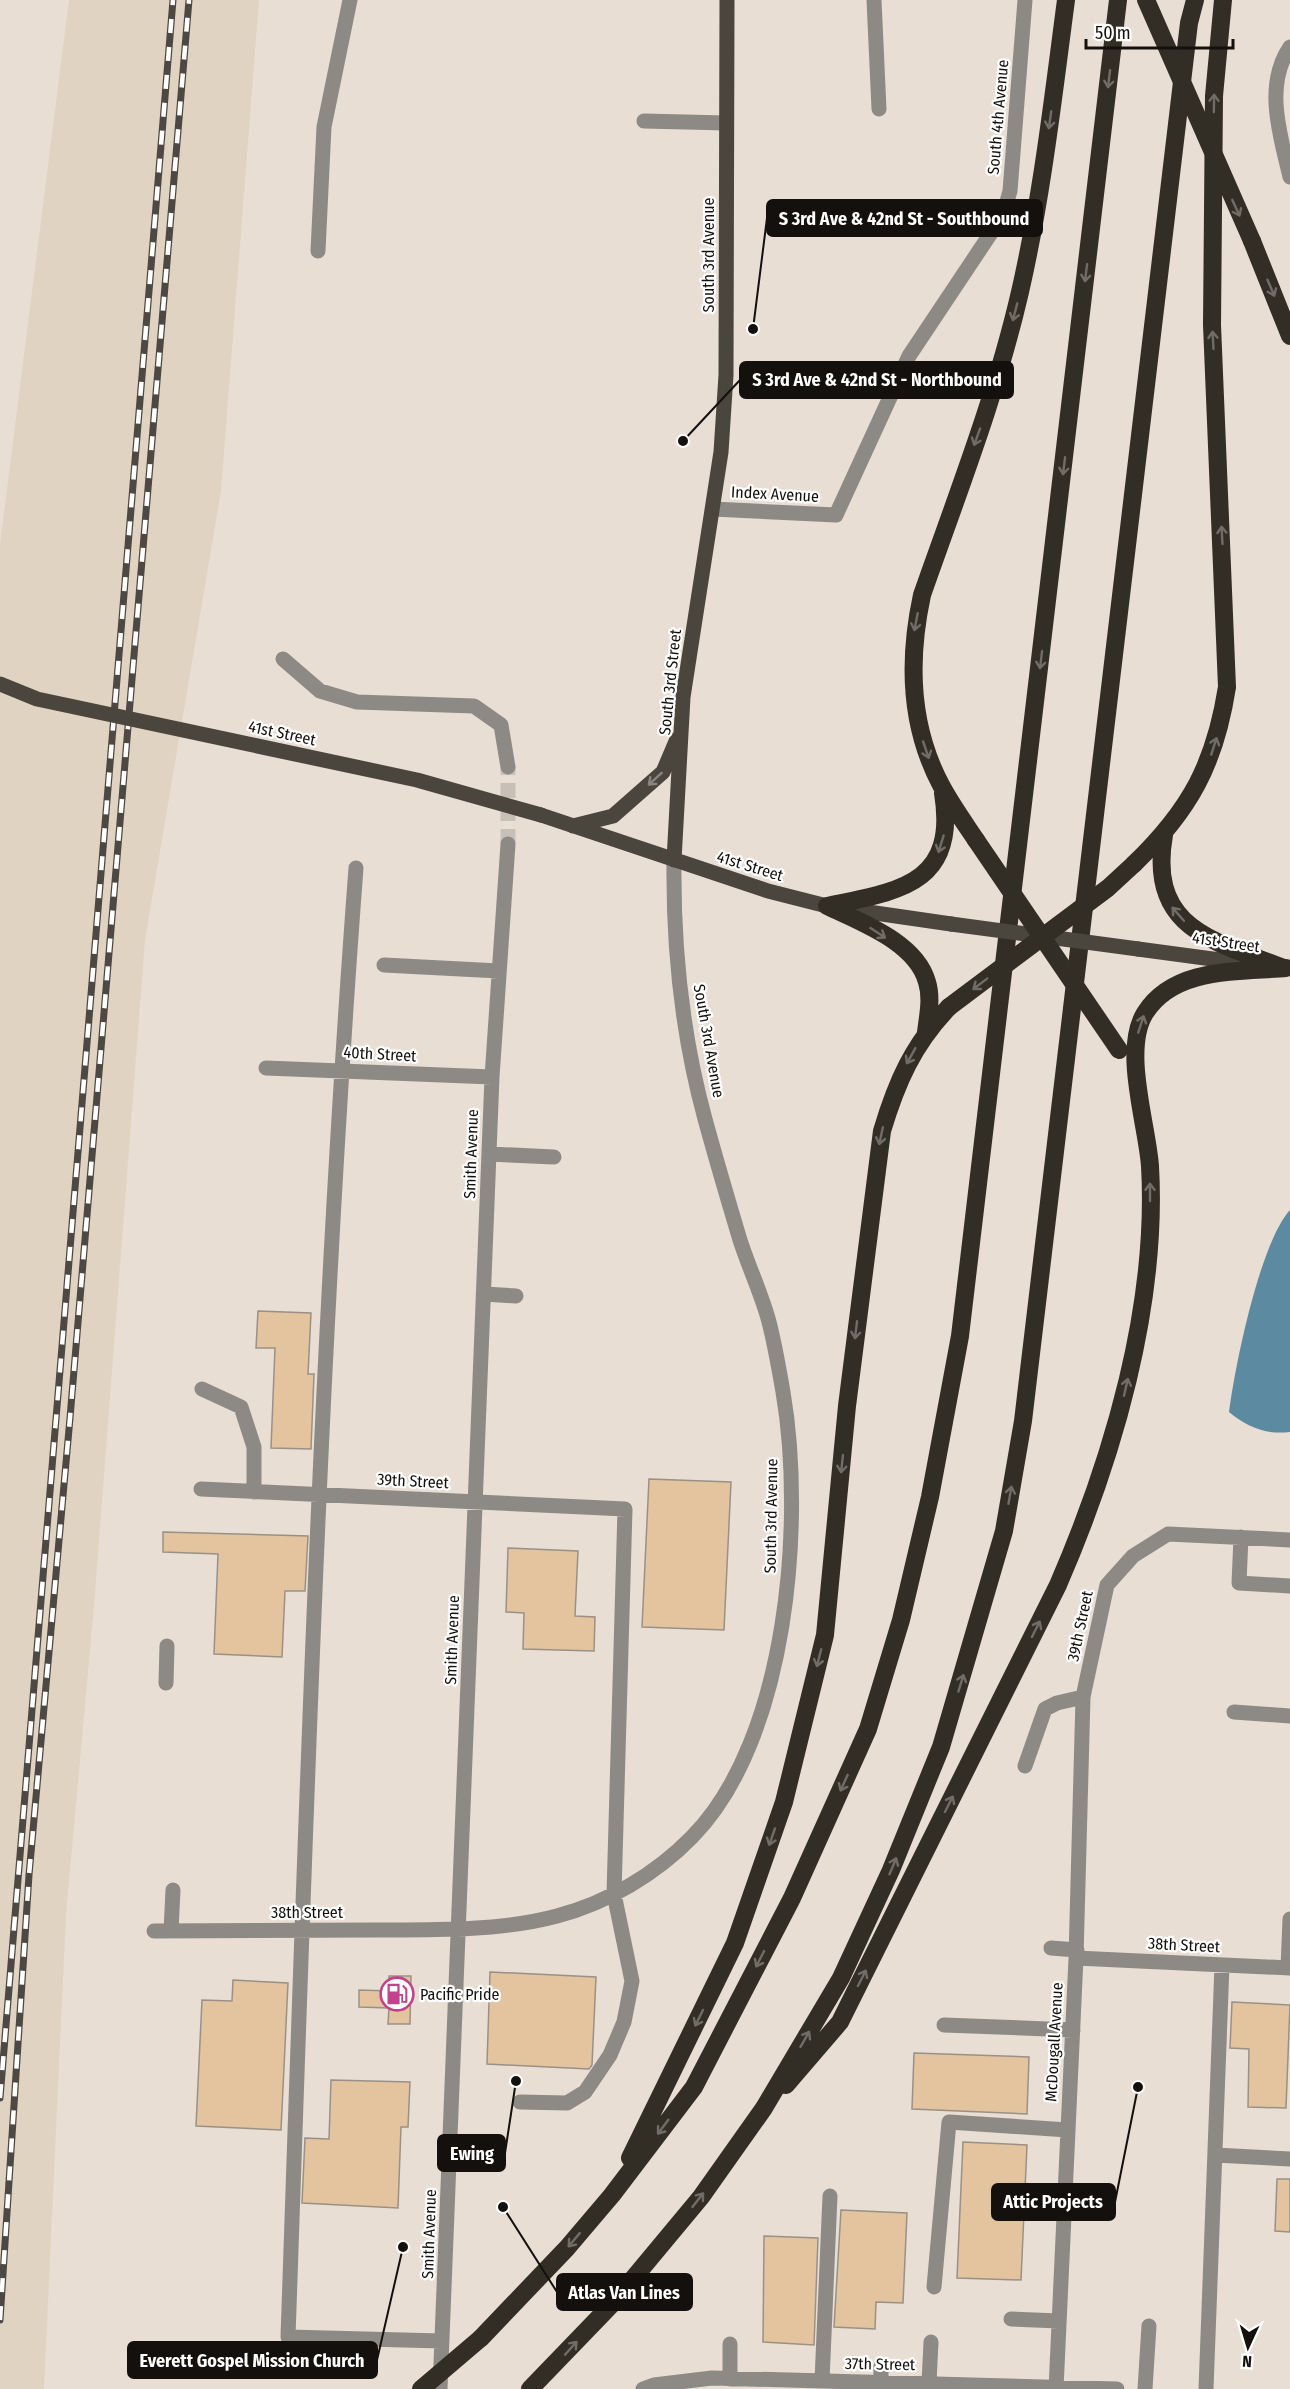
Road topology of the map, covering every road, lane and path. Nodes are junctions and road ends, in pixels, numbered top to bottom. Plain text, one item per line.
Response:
1 (350, 0) edge
2 (727, 0) edge
3 (874, 0) edge
4 (1025, 0) edge
5 (1066, 0) edge
6 (1118, 0) edge
7 (1146, 0) edge
8 (1195, 0) edge
9 (1224, 0) edge
10 (1290, 47) edge
11 (879, 109) dead end
12 (644, 121) dead end
13 (726, 123) junction
14 (1290, 177) edge
15 (318, 251) dead end
16 (1290, 336) edge
17 (713, 509) junction
18 (836, 515) joint
19 (284, 659) dead end
20 (0, 684) edge
21 (682, 728) junction
22 (508, 767) tunnel mouth
23 (942, 786) junction
24 (573, 826) junction
25 (1164, 836) junction
26 (508, 844) tunnel mouth
27 (674, 860) junction
28 (356, 868) dead end
29 (827, 906) junction
30 (1043, 936) junction
31 (384, 965) dead end
32 (1288, 969) edge
33 (499, 971) junction
34 (926, 1032) junction
35 (266, 1068) dead end
36 (341, 1071) junction
37 (492, 1077) junction
38 (1138, 1082) junction
39 (489, 1154) junction
40 (554, 1157) dead end
41 (484, 1294) junction
42 (516, 1296) dead end
43 (202, 1389) dead end
44 (201, 1489) dead end
45 (254, 1492) junction
46 (320, 1495) junction
47 (475, 1502) junction
48 (1242, 1537) junction
49 (1290, 1540) edge
50 (1290, 1586) edge
51 (167, 1646) dead end
52 (166, 1683) dead end
53 (1083, 1697) junction
54 (1234, 1712) dead end
55 (1290, 1716) edge
56 (1025, 1766) dead end
57 (173, 1890) dead end
58 (614, 1894) junction
59 (1290, 1919) edge
60 (302, 1930) junction
61 (460, 1930) junction
62 (154, 1931) dead end
63 (171, 1931) junction
64 (1051, 1948) dead end
65 (1077, 1954) junction
66 (1222, 1965) junction
67 (1289, 1968) edge
68 (944, 2025) dead end
69 (1073, 2030) junction
70 (520, 2102) dead end
71 (764, 2108) junction
72 (1068, 2130) junction
73 (1215, 2155) junction
74 (1290, 2159) edge
75 (612, 2195) junction
76 (830, 2196) dead end
77 (934, 2287) dead end
78 (1011, 2319) dead end
79 (1059, 2321) junction
80 (1149, 2326) dead end
81 (442, 2341) junction
82 (931, 2342) dead end
83 (730, 2344) dead end
84 (881, 2366) dead end
85 (730, 2379) junction
86 (822, 2381) junction
87 (881, 2382) junction
88 (929, 2383) junction
89 (757, 2384) edge
90 (897, 2386) edge
91 (1056, 2388) edge
92 (421, 2389) edge
93 (440, 2389) edge
94 (530, 2389) edge
95 (643, 2389) edge
96 (1117, 2389) edge
97 (1145, 2389) edge
98 (1206, 2389) edge

1 - 15 street
2 - 13 main road, South 3rd Avenue
3 - 11 street
4 - 18 street, South 4th Avenue
5 -> 23 highway
6 -> 75 highway
7 -> 16 highway, bridge
71 -> 8 highway
25 -> 9 highway
10 - 14 street
12 - 13 street
13 - 17 main road, South 3rd Avenue
17 - 18 street, Index Avenue
17 - 21 main road, South 3rd Street
19 - 22 street
20 - 24 main road, 41st Street, bridge
21 -> 24 main road
21 - 27 main road, South 3rd Street
23 -> 29 highway
23 - 30 highway, bridge
24 - 27 main road, 41st Street
25 - 30 highway, bridge
32 -> 25 highway
26 - 33 street, Smith Avenue
27 - 29 main road, 41st Street
27 - 58 street, South 3rd Avenue
28 - 36 street
29 - 30 main road, 41st Street, bridge
29 -> 34 highway
30 - 32 main road, 41st Street, bridge
30 -> 34 highway, bridge
30 - 38 highway, bridge
31 - 33 street
38 -> 32 highway
33 - 37 street, Smith Avenue
34 -> 75 highway
35 - 36 street, 40th Street
36 - 37 street, 40th Street
36 - 46 street
37 - 39 street, Smith Avenue
71 -> 38 highway
39 - 40 street
39 - 41 street, Smith Avenue
41 - 42 street
41 - 47 street, Smith Avenue
43 - 45 street
44 - 45 street, 39th Street
45 - 46 street, 39th Street
46 - 47 street, 39th Street
46 - 60 street
47 - 58 street, 39th Street
47 - 61 street, Smith Avenue
48 - 49 street, 39th Street
48 - 50 street
48 - 53 street, 39th Street
51 - 52 street
53 - 56 street
53 - 65 street, McDougall Avenue
54 - 55 street
57 - 63 street
58 - 61 street, South 3rd Avenue
58 - 70 street
59 - 67 street
60 - 61 street, 38th Street
60 - 63 street, 38th Street
60 - 81 street
61 - 81 street, Smith Avenue
62 - 63 street, 38th Street
64 - 65 street, 38th Street
65 - 66 street, 38th Street
65 - 69 street, McDougall Avenue
66 - 67 street, 38th Street
66 - 73 street
68 - 69 street
69 - 72 street, McDougall Avenue
94 -> 71 highway
72 - 77 street
72 - 79 street, McDougall Avenue
73 - 74 street
73 - 98 street
75 -> 92 highway, bridge
76 - 86 street
78 - 79 street
79 - 91 street, McDougall Avenue
80 - 97 street
81 - 93 street, Smith Avenue
82 - 88 street
83 - 85 street
84 - 87 street
85 - 89 street, 37th Street
85 - 95 street, 37th Street
86 - 87 street, 37th Street
86 - 89 street, 37th Street
87 - 90 street, 37th Street
88 - 90 street, 37th Street
88 - 91 street, 37th Street
91 - 96 street, 37th Street

